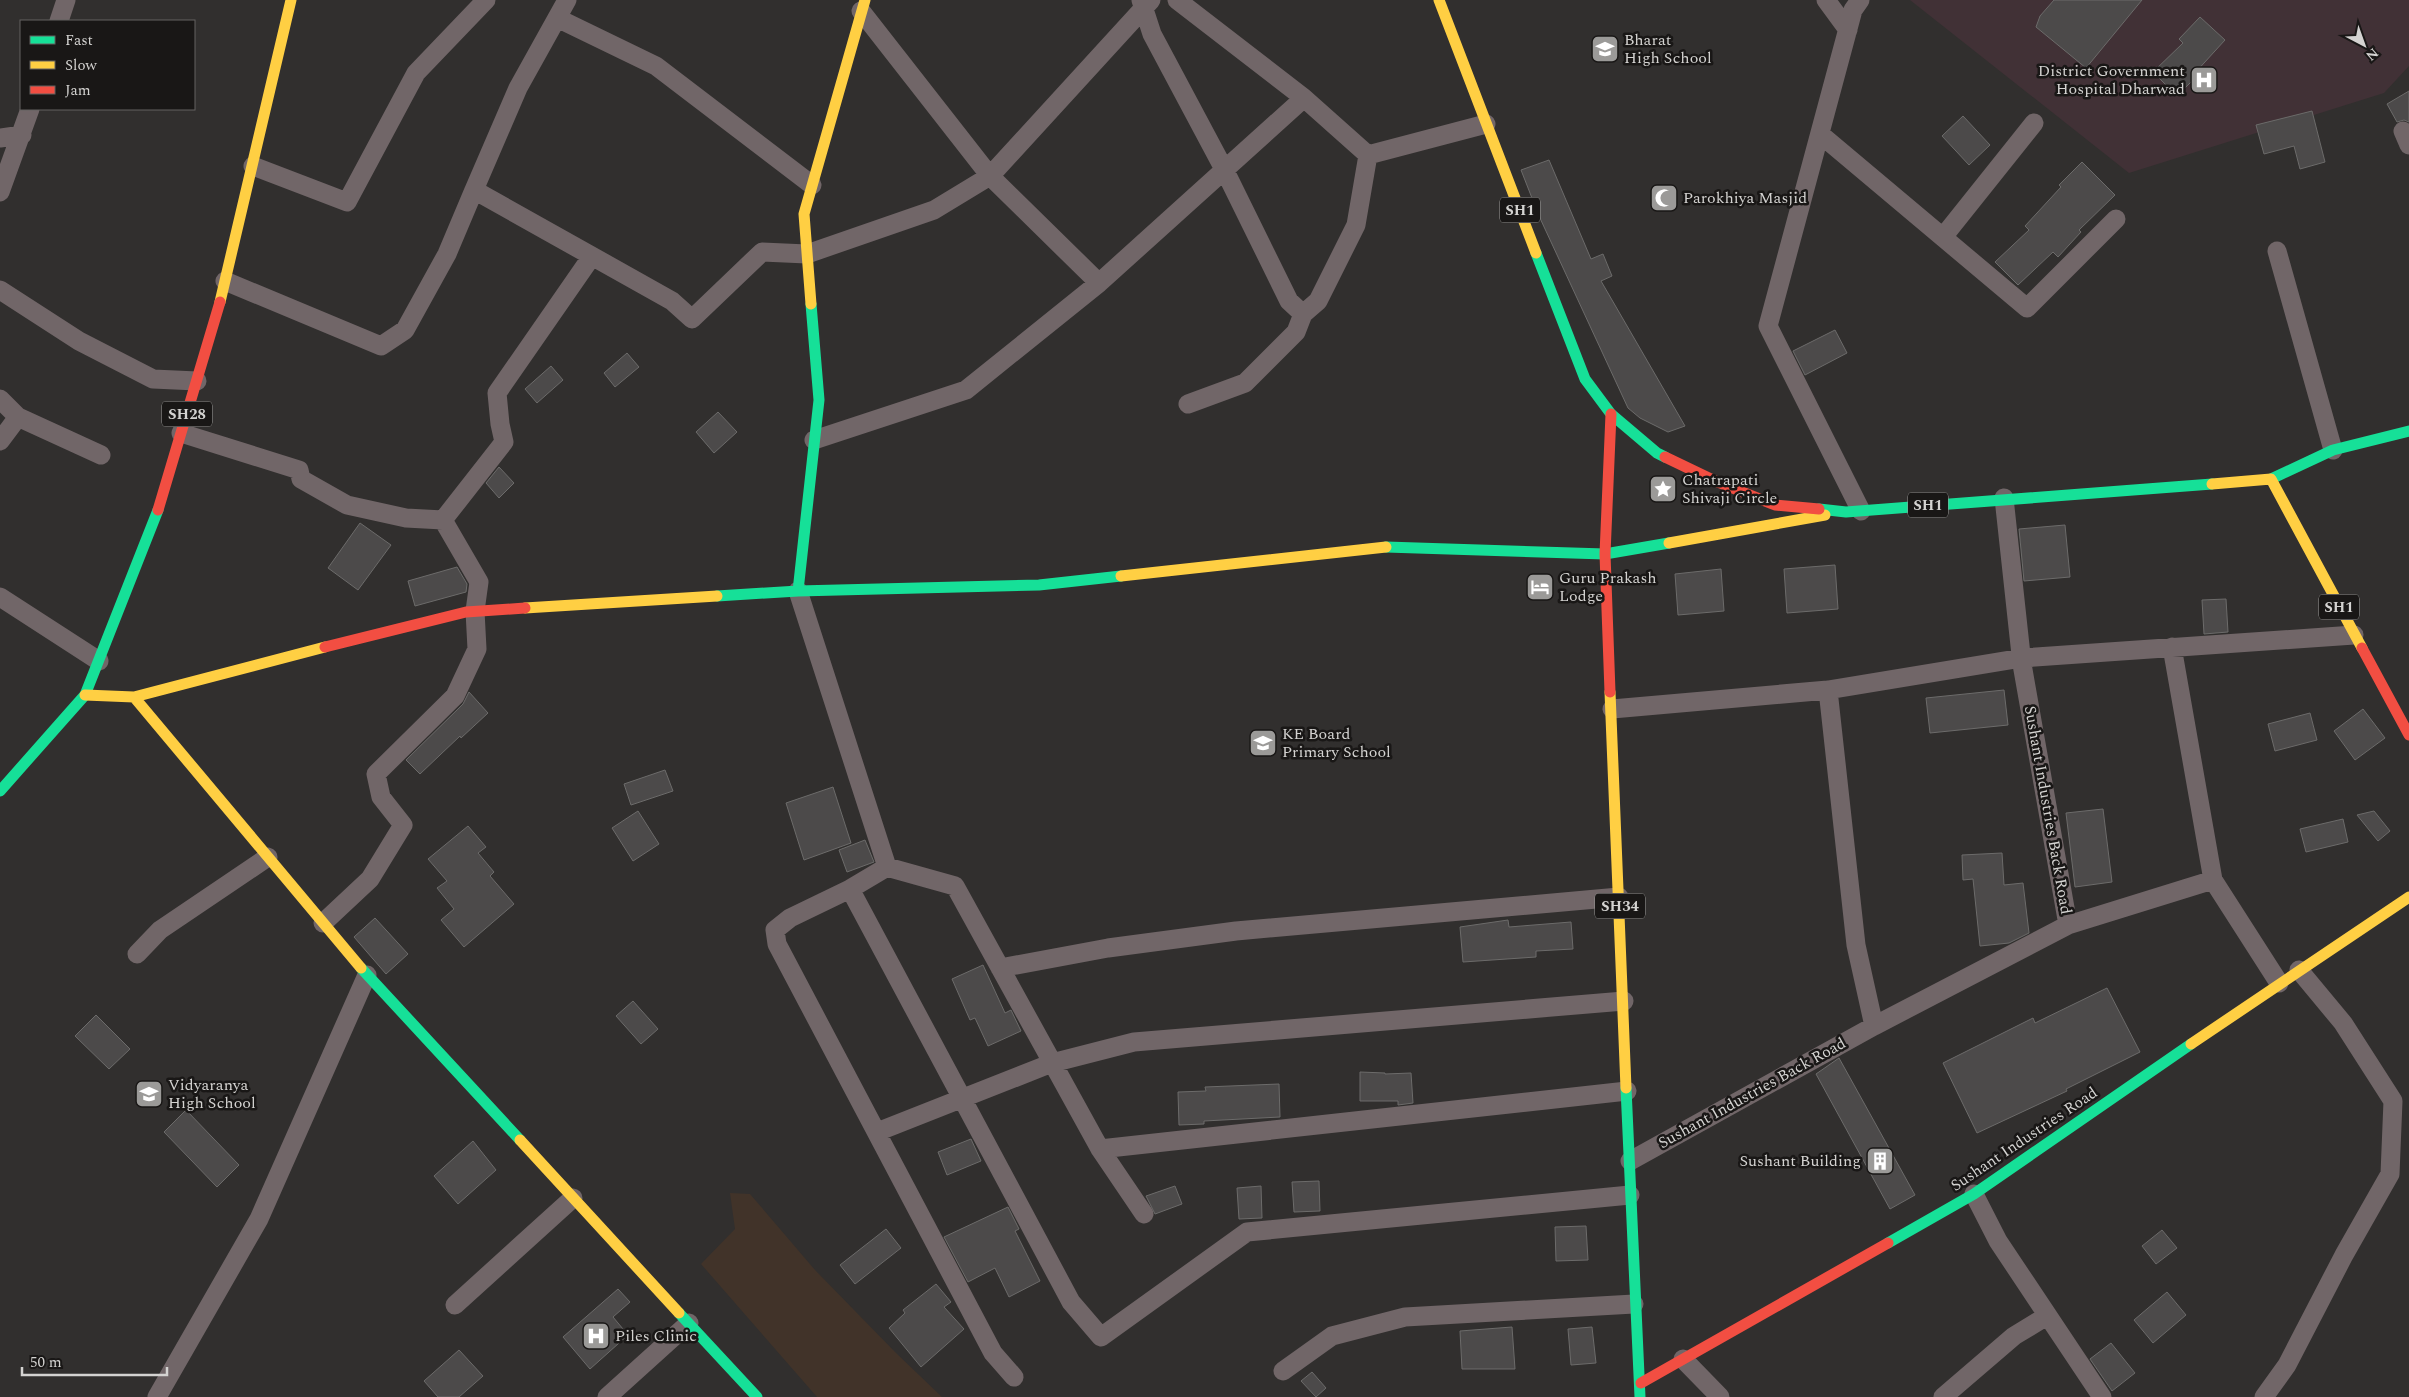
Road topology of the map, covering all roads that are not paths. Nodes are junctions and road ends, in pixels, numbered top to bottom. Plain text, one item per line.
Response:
1 (66, 0) edge
2 (291, 0) edge
3 (486, 0) edge
4 (567, 0) edge
5 (1177, 0) edge
6 (1439, 0) edge
7 (1826, 0) edge
8 (1860, 0) edge
9 (1146, 3) edge
10 (863, 5) edge
11 (557, 18) junction
12 (59, 20) edge
13 (1848, 30) junction
14 (1304, 98) junction
15 (30, 110) edge
16 (2034, 122) dead end
17 (1486, 124) junction
18 (1820, 134) junction
19 (22, 135) junction
20 (0, 138) edge
21 (1368, 155) junction
22 (253, 166) junction
23 (1225, 171) junction
24 (990, 176) junction
25 (812, 185) junction
26 (474, 190) junction
27 (0, 192) edge
28 (2116, 219) dead end
29 (1943, 237) junction
30 (2277, 251) dead end
31 (808, 254) junction
32 (592, 256) junction
33 (225, 281) junction
34 (1099, 283) junction
35 (0, 290) edge
36 (1303, 314) junction
37 (197, 381) junction
38 (0, 399) edge
39 (1188, 404) dead end
40 (1611, 414) junction
41 (18, 417) junction
42 (2409, 431) edge
43 (181, 433) junction
44 (0, 440) edge
45 (814, 440) junction
46 (2333, 450) junction
47 (101, 455) dead end
48 (2270, 479) junction
49 (2004, 498) junction
50 (1854, 511) junction
51 (444, 520) junction
52 (1605, 554) junction
53 (798, 591) junction
54 (0, 597) edge
55 (475, 612) junction
56 (2354, 635) junction
57 (2172, 647) junction
58 (2022, 658) junction
59 (99, 661) junction
60 (1828, 690) junction
61 (85, 695) junction
62 (134, 697) junction
63 (1612, 709) junction
64 (2409, 734) edge
65 (1, 789) edge
66 (268, 858) junction
67 (887, 867) junction
68 (2213, 880) junction
69 (850, 889) junction
70 (1619, 897) junction
71 (2409, 897) edge
72 (323, 923) junction
73 (2068, 925) junction
74 (137, 954) dead end
75 (1000, 968) junction
76 (2299, 970) junction
77 (367, 975) junction
78 (2280, 983) junction
79 (1624, 1000) junction
80 (1874, 1026) junction
81 (1052, 1063) junction
82 (1627, 1091) junction
83 (963, 1099) junction
84 (877, 1132) junction
85 (1100, 1149) junction
86 (1630, 1161) junction
87 (1974, 1194) junction
88 (1630, 1195) junction
89 (573, 1198) junction
90 (1144, 1214) dead end
91 (1634, 1304) junction
92 (455, 1305) dead end
93 (2047, 1316) junction
94 (689, 1323) junction
95 (1683, 1359) junction
96 (1283, 1371) dead end
97 (1014, 1377) dead end
98 (1642, 1383) junction
99 (157, 1397) edge
100 (607, 1397) edge
101 (758, 1397) edge
102 (1640, 1397) edge
103 (1720, 1397) edge
104 (1943, 1397) edge
105 (2102, 1397) edge
106 (2264, 1397) edge

1 - 12 street
2 - 22 main road, SH28
3 - 22 street
4 - 11 street
5 - 14 street
6 - 17 main road, SH1
7 - 13 street
8 - 13 street
9 - 23 street
9 - 24 street
10 - 24 street
10 - 25 main road
11 - 25 street
11 - 26 street
13 - 18 street
14 - 21 street
14 - 23 street
15 - 19 street
16 - 29 street
17 - 21 street
17 - 40 main road, SH1
18 - 29 street
18 - 50 street
19 - 20 street
19 - 27 street
21 - 36 street
22 - 33 main road, SH28
23 - 34 street
23 - 36 street
24 - 31 street
24 - 34 street
25 - 31 main road
26 - 32 street
26 - 33 street
28 - 29 street
30 - 46 street
31 - 32 street
31 - 45 main road
32 - 51 street
33 - 37 main road, SH28
34 - 45 street
35 - 37 street
36 - 39 street
37 - 43 main road, SH28
38 - 41 street
40 - 50 main road, SH1
40 - 52 main road, SH34
41 - 44 street
41 - 47 street
42 - 46 main road
43 - 51 street
43 - 59 main road, SH28
45 - 53 main road
46 - 48 main road
48 - 49 main road, SH1
48 - 56 main road, SH1
49 - 50 main road, SH1
49 - 58 street, Sushant Industries Back Road
50 - 52 main road
51 - 55 street
52 - 53 main road
52 - 63 main road, SH34
53 - 55 main road
53 - 67 street
54 - 59 street
55 - 62 main road
55 - 72 street
56 - 57 street
56 - 64 main road, SH1
57 - 58 street
57 - 68 street
58 - 60 street
58 - 73 street, Sushant Industries Back Road
59 - 61 main road, SH28
60 - 63 street
60 - 80 street
61 - 62 main road
61 - 65 main road, SH28
62 - 66 main road
63 - 70 main road, SH34
66 - 72 main road
66 - 74 street
67 - 69 street
67 - 75 street
68 - 73 street
68 - 78 street
69 - 83 street
69 - 84 street
70 - 75 street
70 - 79 main road, SH34
71 - 76 main road, Sushant Industries Road
72 - 77 main road
73 - 80 street, Sushant Industries Back Road
75 - 81 street
76 - 78 main road, Sushant Industries Road
76 - 106 street
77 - 89 main road
77 - 99 street
78 - 87 main road, Sushant Industries Road
79 - 81 street
79 - 82 main road, SH34
80 - 86 street, Sushant Industries Back Road
81 - 83 street
81 - 85 street
82 - 85 street
82 - 86 main road, SH34
83 - 84 street
83 - 88 street
84 - 97 street
85 - 90 street
86 - 88 main road, SH34
87 - 93 street
87 - 95 main road, Sushant Industries Road
88 - 91 main road, SH34
89 - 92 street
89 - 94 main road
91 - 96 street
91 - 98 main road, SH34
93 - 104 street
93 - 105 street
94 - 100 street
94 - 101 main road
95 - 98 main road, Sushant Industries Road
95 - 103 street
98 - 102 main road, SH34

